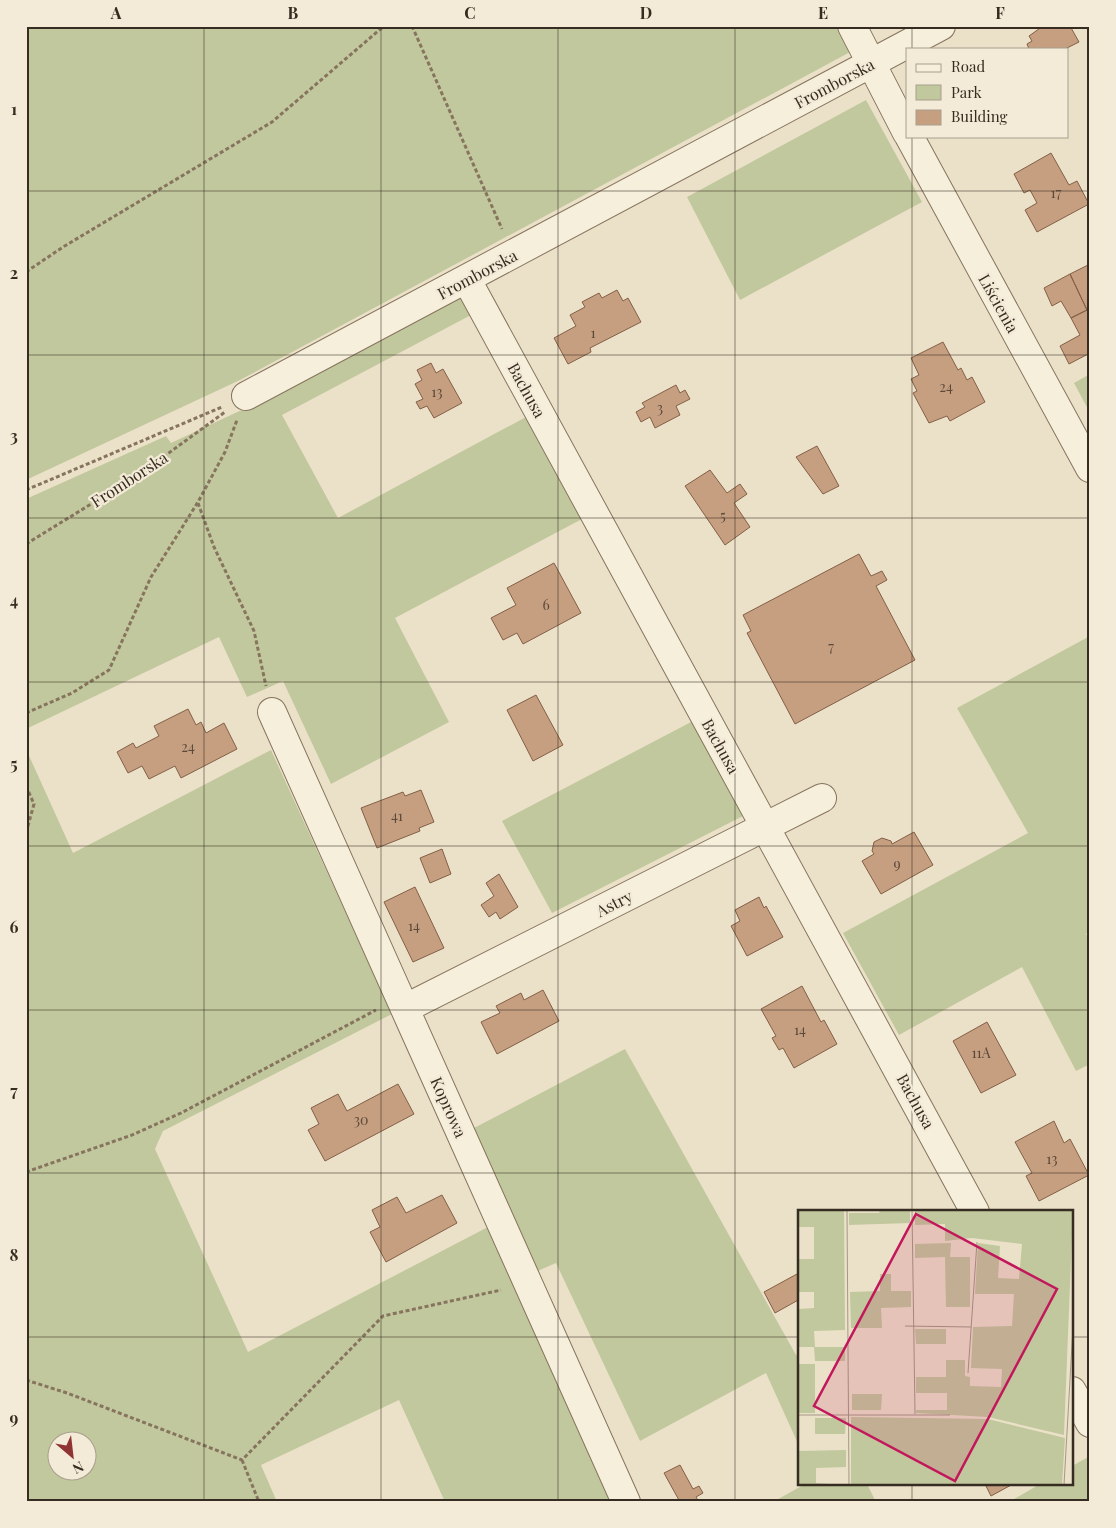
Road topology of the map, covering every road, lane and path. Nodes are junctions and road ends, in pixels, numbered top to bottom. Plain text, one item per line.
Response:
1 (384, 26) edge
2 (412, 26) edge
3 (852, 26) edge
4 (941, 26) edge
5 (871, 64) junction
6 (906, 131) edge
7 (910, 138) edge
8 (513, 255) junction
9 (26, 272) edge
10 (467, 280) junction
11 (246, 396) junction
12 (1090, 468) edge
13 (26, 490) edge
14 (198, 502) junction
15 (26, 544) edge
16 (272, 712) joint
17 (26, 713) edge
18 (26, 786) edge
19 (822, 798) dead end
20 (765, 827) junction
21 (26, 834) edge
22 (403, 1002) junction
23 (26, 1172) edge
24 (975, 1210) edge
25 (526, 1284) junction
26 (26, 1380) edge
27 (1074, 1395) edge
28 (1090, 1423) edge
29 (242, 1460) junction
30 (259, 1502) edge
31 (626, 1502) edge

1 - 9 path
2 - 8 path
3 - 5 street, Liścienia
4 - 5 street, Fromborska
5 - 6 street, Liścienia
5 - 8 street, Fromborska
7 - 12 street, Liścienia
8 - 10 street, Fromborska
10 - 11 street, Fromborska
10 - 20 street, Bachusa
11 - 13 path
11 - 14 path
11 - 15 path, Fromborska
14 - 16 path
14 - 17 path
16 - 22 street, Koprowa
18 - 21 path
19 - 20 street, Astry
20 - 22 street, Astry
20 - 24 street, Bachusa
22 - 23 path
22 - 25 street, Koprowa
25 - 29 path
25 - 31 street, Koprowa
26 - 29 path
27 - 28 street
29 - 30 path

